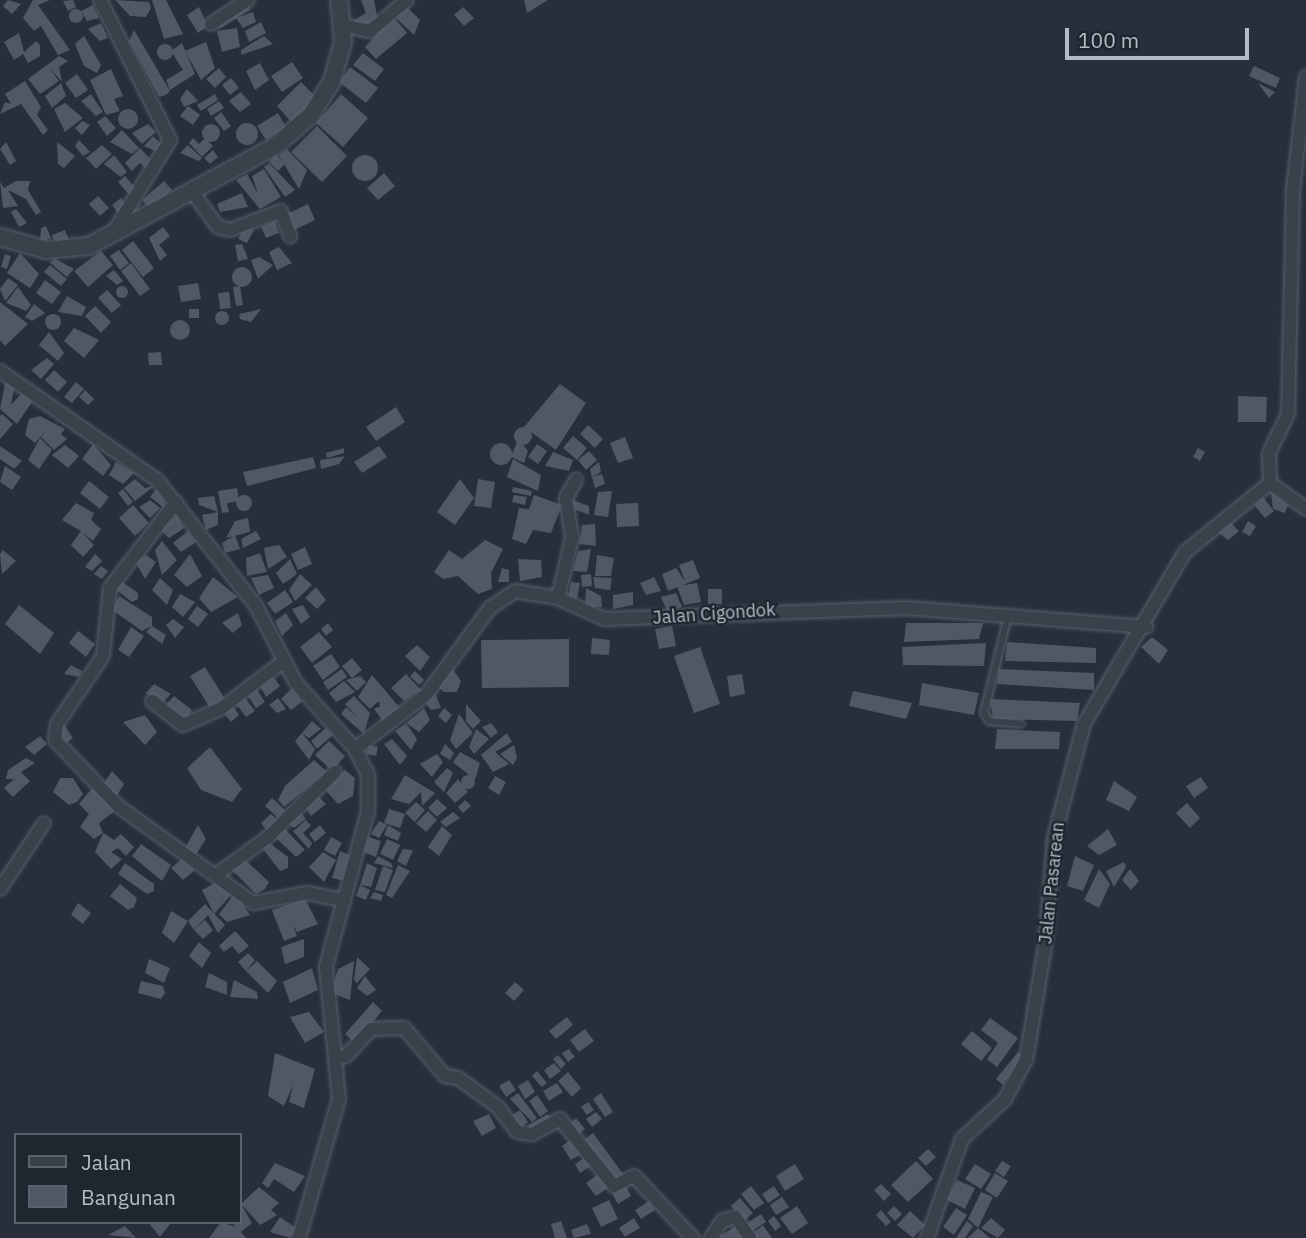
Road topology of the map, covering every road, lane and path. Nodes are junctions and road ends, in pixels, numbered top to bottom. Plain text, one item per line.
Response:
1 (100, 0) edge
2 (248, 0) edge
3 (339, 0) edge
4 (407, 0) edge
5 (211, 24) dead end
6 (343, 25) junction
7 (1306, 77) edge
8 (193, 193) junction
9 (111, 236) junction
10 (290, 236) dead end
11 (0, 237) edge
12 (0, 371) edge
13 (576, 480) dead end
14 (1270, 483) junction
15 (176, 502) junction
16 (1306, 509) edge
17 (558, 598) junction
18 (1008, 614) junction
19 (1146, 627) junction
20 (284, 661) junction
21 (152, 701) dead end
22 (1021, 724) dead end
23 (355, 749) junction
24 (335, 772) dead end
25 (44, 823) dead end
26 (216, 875) junction
27 (0, 889) edge
28 (344, 900) junction
29 (335, 1059) junction
30 (299, 1238) edge
31 (693, 1238) edge
32 (711, 1238) edge
33 (750, 1238) edge
34 (927, 1238) edge

1 - 9 street
2 - 5 street
3 - 6 street
4 - 6 street
6 - 8 street
7 - 14 street
8 - 9 street
8 - 10 street
9 - 11 street
12 - 15 street
13 - 17 street
14 - 16 street
14 - 19 street, Jalan Pasarean
15 - 20 street
15 - 26 street
17 - 18 street, Jalan Cigondok
17 - 23 street, Jalan Cigondok
18 - 19 street, Jalan Cigondok
18 - 22 lane
19 - 34 street, Jalan Pasarean
20 - 21 street
20 - 23 street
23 - 28 street
24 - 26 street
25 - 27 street
26 - 28 street
28 - 29 street
29 - 30 street
29 - 31 street
32 - 33 street

